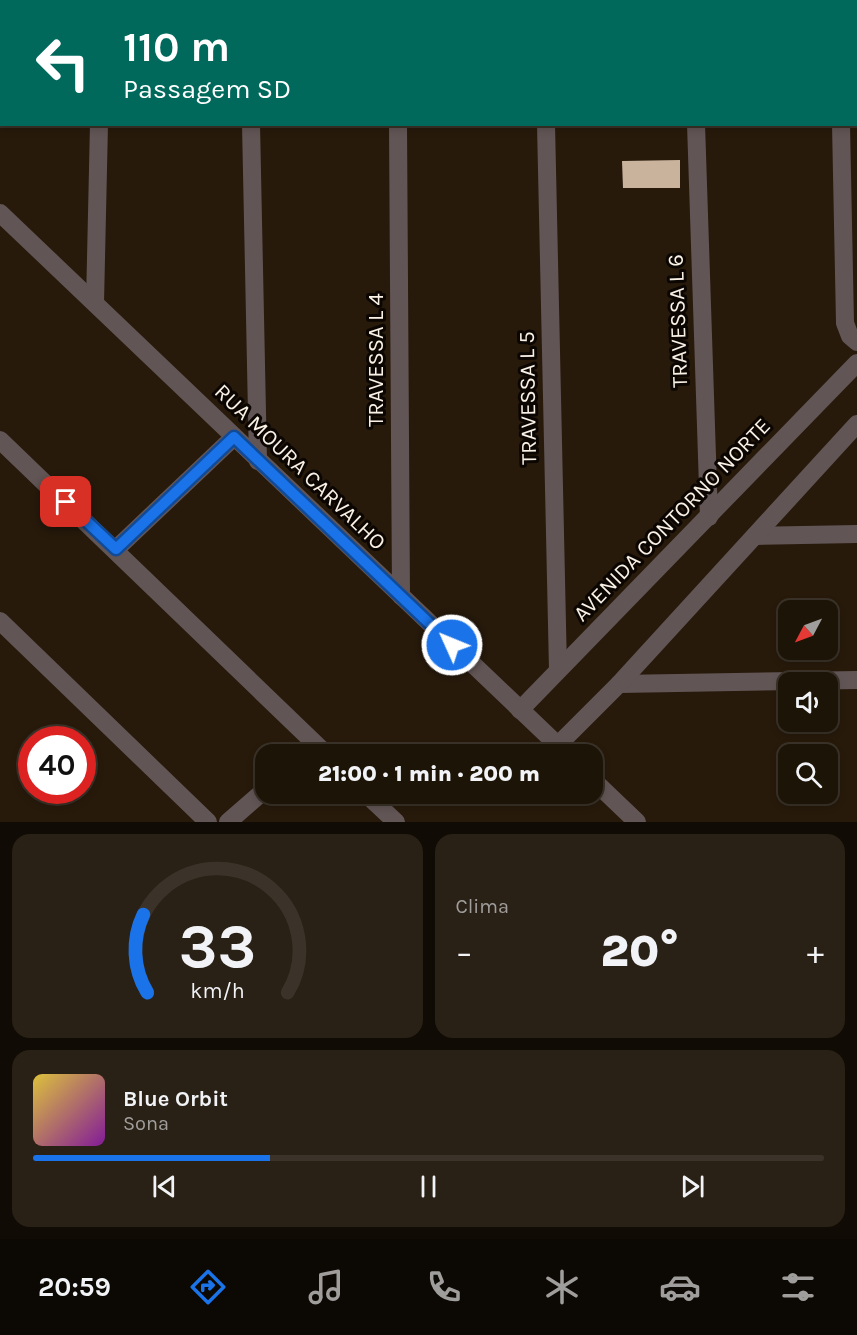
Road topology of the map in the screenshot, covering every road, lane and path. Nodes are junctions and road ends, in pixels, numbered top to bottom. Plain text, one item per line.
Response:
1 (99, 126) edge
2 (251, 126) edge
3 (398, 126) edge
4 (546, 126) edge
5 (696, 126) edge
6 (841, 126) edge
7 (0, 213) edge
8 (95, 303) junction
9 (857, 342) edge
10 (857, 363) edge
11 (857, 424) edge
12 (234, 437) junction
13 (0, 440) edge
14 (258, 461) junction
15 (709, 517) junction
16 (857, 534) edge
17 (755, 536) junction
18 (116, 549) junction
19 (401, 596) junction
20 (0, 621) edge
21 (558, 670) junction
22 (857, 680) edge
23 (619, 684) junction
24 (520, 710) junction
25 (309, 744) edge
26 (556, 744) edge
27 (567, 744) edge
28 (603, 790) edge
29 (255, 799) edge
30 (377, 804) edge
31 (208, 822) edge
32 (228, 822) edge
33 (396, 822) edge
34 (637, 822) edge

1 - 8 street
2 - 14 street
3 - 19 street, TRAVESSA L 4
4 - 21 street, TRAVESSA L 5
5 - 15 street, TRAVESSA L 6
6 - 9 street
7 - 8 street, RUA MOURA CARVALHO
8 - 12 street, RUA MOURA CARVALHO
10 - 15 street, AVENIDA CONTORNO NORTE
11 - 17 street
12 - 14 street, RUA MOURA CARVALHO
12 - 18 street
13 - 18 street
14 - 19 street, RUA MOURA CARVALHO
15 - 21 street, AVENIDA CONTORNO NORTE
16 - 17 street
17 - 23 street
18 - 25 street
19 - 24 street, RUA MOURA CARVALHO
20 - 31 street
21 - 24 street, AVENIDA CONTORNO NORTE
22 - 23 street
23 - 27 street
24 - 26 street, RUA MOURA CARVALHO
28 - 34 street
29 - 32 street
30 - 33 street

